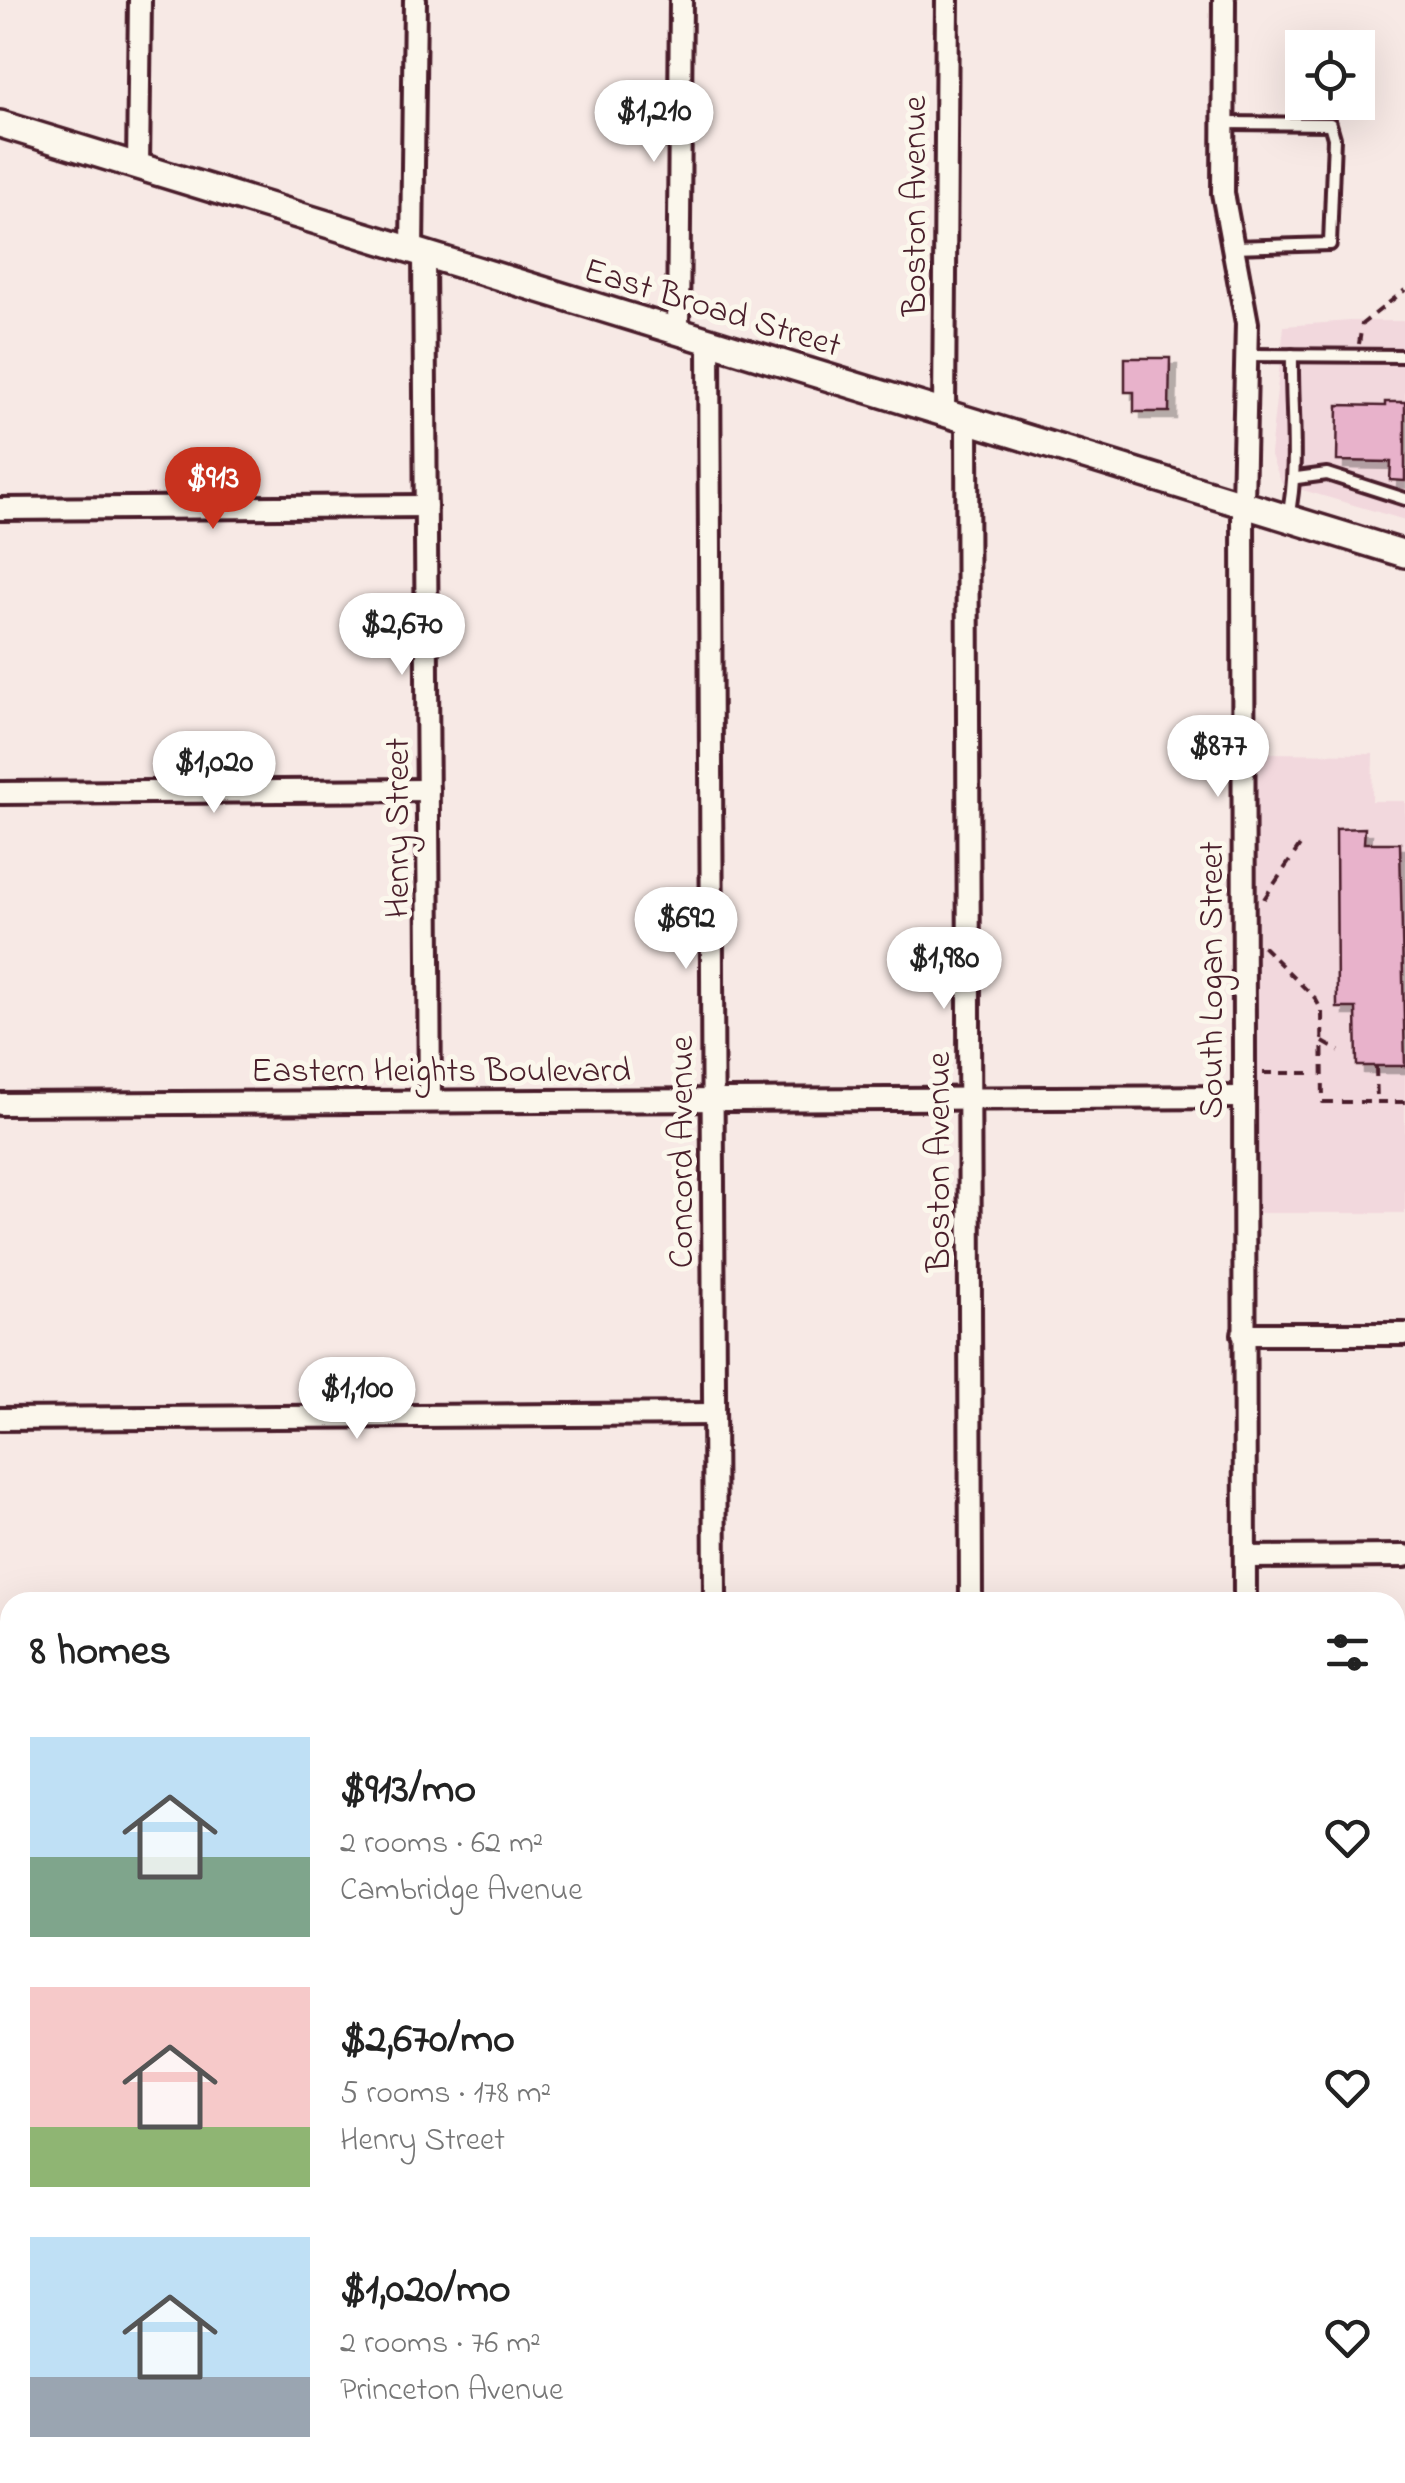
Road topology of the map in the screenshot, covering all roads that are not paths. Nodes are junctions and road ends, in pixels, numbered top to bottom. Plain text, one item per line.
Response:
1 (140, 0) edge
2 (415, 0) edge
3 (681, 0) edge
4 (947, 0) edge
5 (1224, 0) edge
6 (1222, 123) junction
7 (0, 124) edge
8 (138, 166) junction
9 (1232, 247) junction
10 (418, 252) junction
11 (678, 332) junction
12 (709, 341) junction
13 (1246, 355) junction
14 (1292, 355) junction
15 (1405, 356) edge
16 (955, 417) junction
17 (1298, 478) junction
18 (1405, 499) edge
19 (1242, 502) junction
20 (426, 506) junction
21 (0, 509) edge
22 (1288, 516) junction
23 (1405, 554) edge
24 (428, 790) junction
25 (0, 793) edge
26 (1243, 1097) junction
27 (970, 1098) junction
28 (712, 1100) junction
29 (430, 1101) junction
30 (0, 1104) edge
31 (1243, 1334) junction
32 (1405, 1334) edge
33 (714, 1414) junction
34 (0, 1419) edge
35 (1405, 1556) edge
36 (1245, 1558) junction
37 (716, 1592) edge
38 (971, 1592) edge
39 (1246, 1592) edge

1 - 8 street
2 - 10 street, Henry Street
3 - 11 street
4 - 16 street, Boston Avenue
5 - 6 street, South Logan Street
6 - 9 street, South Logan Street
6 - 9 lane
7 - 8 street, East Broad Street
8 - 10 street, East Broad Street
9 - 13 street, South Logan Street
10 - 11 street, East Broad Street
10 - 20 street, Henry Street
11 - 12 street, East Broad Street
12 - 16 street, East Broad Street
12 - 28 street, Concord Avenue
13 - 14 lane
13 - 19 street, South Logan Street
14 - 15 lane
14 - 17 lane
16 - 19 street, East Broad Street
16 - 27 street, Boston Avenue
17 - 18 lane
17 - 22 lane
19 - 22 street, East Broad Street
19 - 26 street, South Logan Street
20 - 21 street
20 - 24 street, Henry Street
22 - 23 street, East Broad Street
24 - 25 street
24 - 29 street, Henry Street
26 - 27 street, Eastern Heights Boulevard
26 - 31 street, South Logan Street
27 - 28 street, Eastern Heights Boulevard
27 - 38 street, Boston Avenue
28 - 29 street, Eastern Heights Boulevard
28 - 33 street, Concord Avenue
29 - 30 street, Eastern Heights Boulevard
31 - 32 street
31 - 36 street, South Logan Street
33 - 34 street
33 - 37 street, Concord Avenue
35 - 36 street
36 - 39 street, South Logan Street

